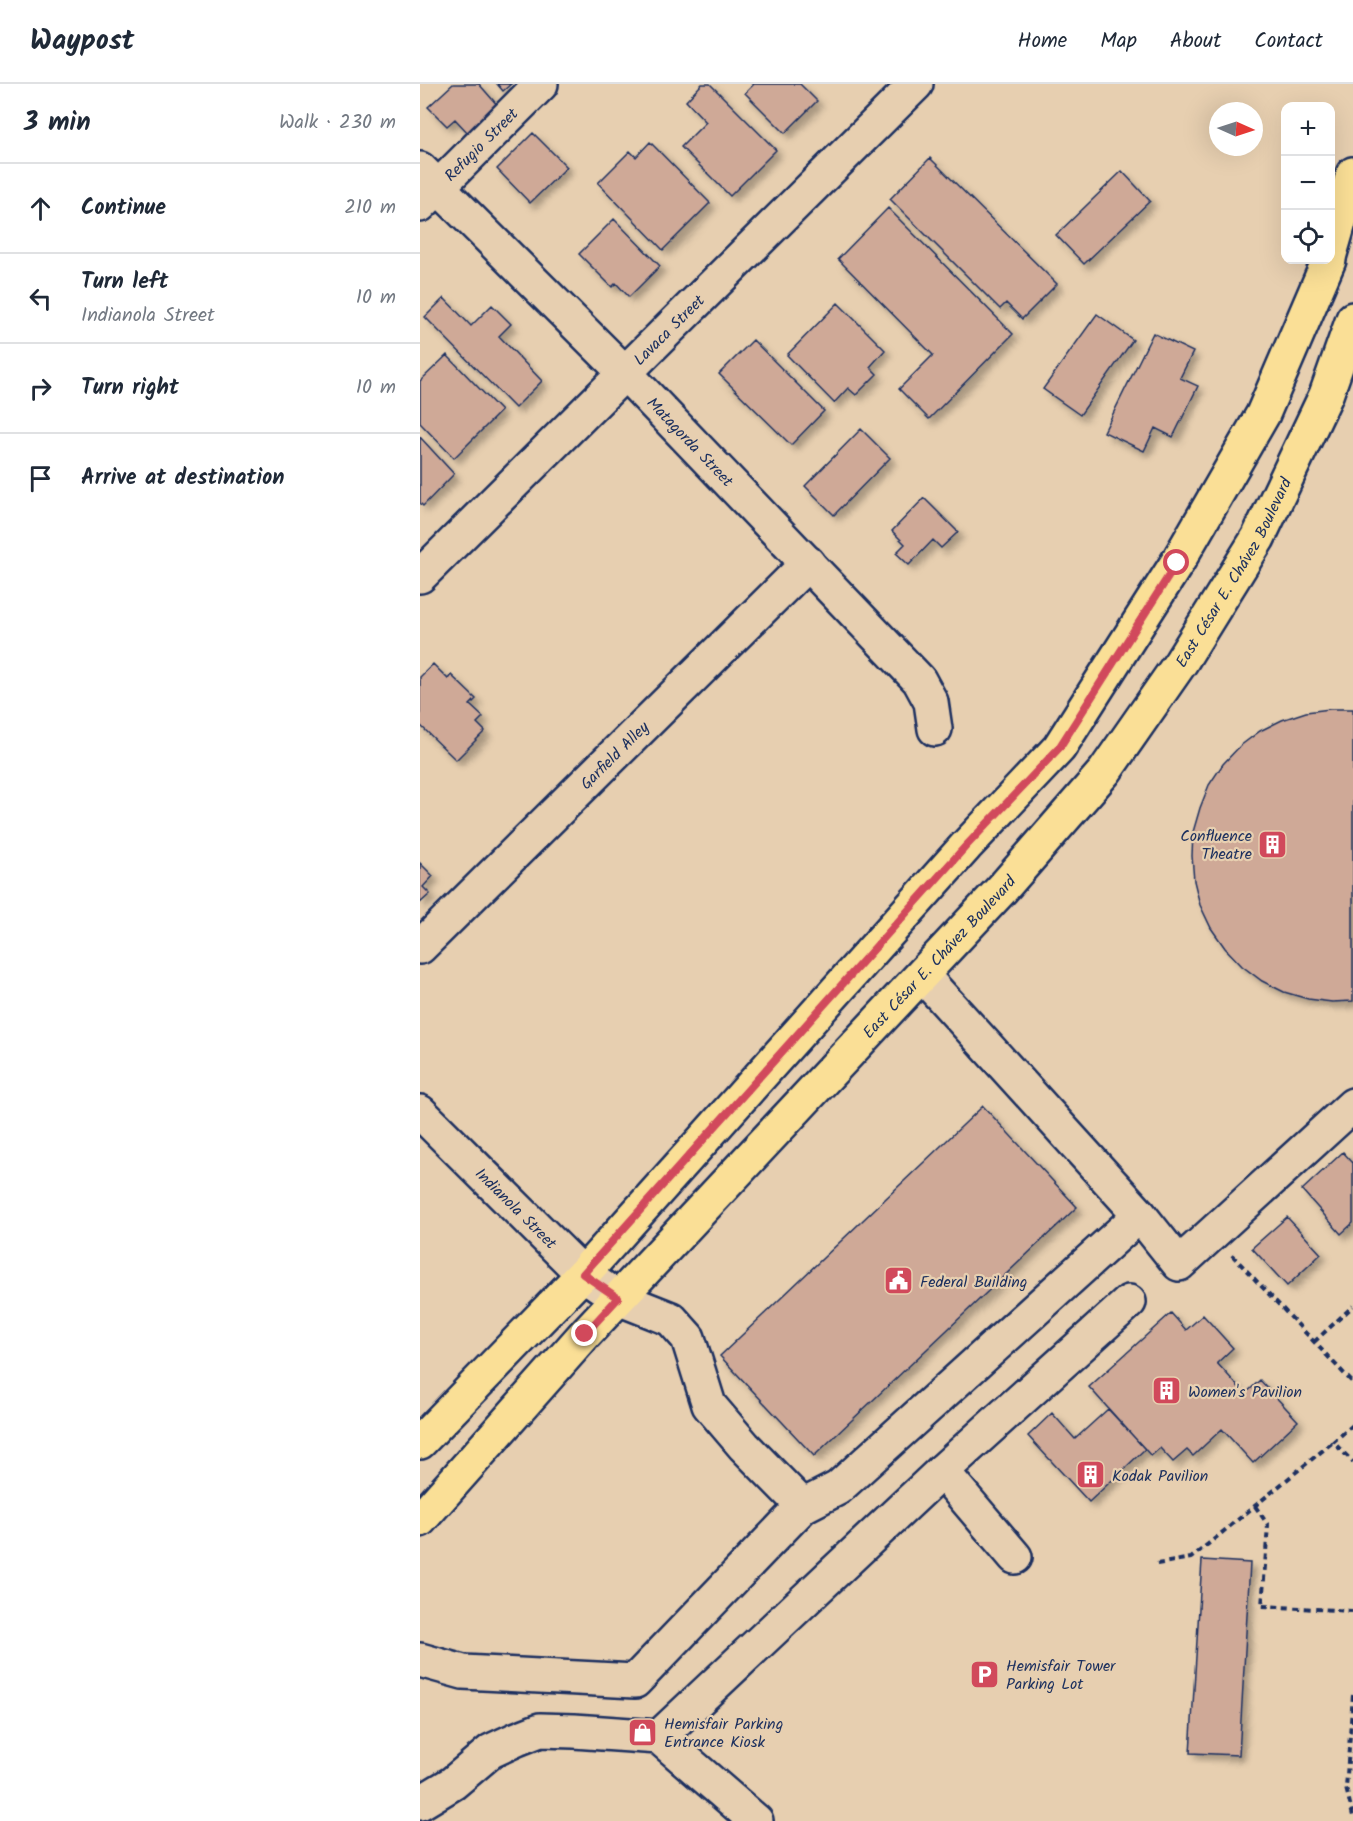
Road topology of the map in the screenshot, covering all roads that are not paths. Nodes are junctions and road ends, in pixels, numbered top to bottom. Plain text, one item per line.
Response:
1 (541, 84) edge
2 (916, 84) edge
3 (1353, 174) edge
4 (426, 187) edge
5 (1335, 237) edge
6 (1327, 264) edge
7 (1350, 337) edge
8 (626, 374) junction
9 (808, 563) junction
10 (420, 576) edge
11 (935, 729) dead end
12 (420, 947) edge
13 (922, 975) junction
14 (1353, 1105) edge
15 (420, 1112) edge
16 (1140, 1215) junction
17 (583, 1274) junction
18 (618, 1298) junction
19 (1129, 1302) dead end
20 (420, 1442) edge
21 (942, 1471) junction
22 (802, 1506) junction
23 (420, 1520) edge
24 (1015, 1557) dead end
25 (424, 1662) edge
26 (659, 1737) junction
27 (420, 1803) edge
28 (756, 1821) edge

1 - 4 street, Refugio Street
2 - 8 street, Lavaca Street
3 - 5 main road
4 - 8 street, Matagorda Street
6 - 17 main road
7 - 13 main road, East César E. Chávez Boulevard
8 - 9 street, Matagorda Street
8 - 10 street, Lavaca Street
9 - 11 street, Matagorda Street
9 - 12 street, Garfield Alley
13 - 16 street
13 - 18 main road, East César E. Chávez Boulevard
14 - 16 street
15 - 17 street, Indianola Street
16 - 22 street
17 - 18 street, Indianola Street
17 - 20 main road
18 - 22 street, Indianola Street
18 - 23 main road, East César E. Chávez Boulevard
19 - 21 street
21 - 24 street
21 - 26 street
22 - 25 street
26 - 27 street
26 - 28 street

